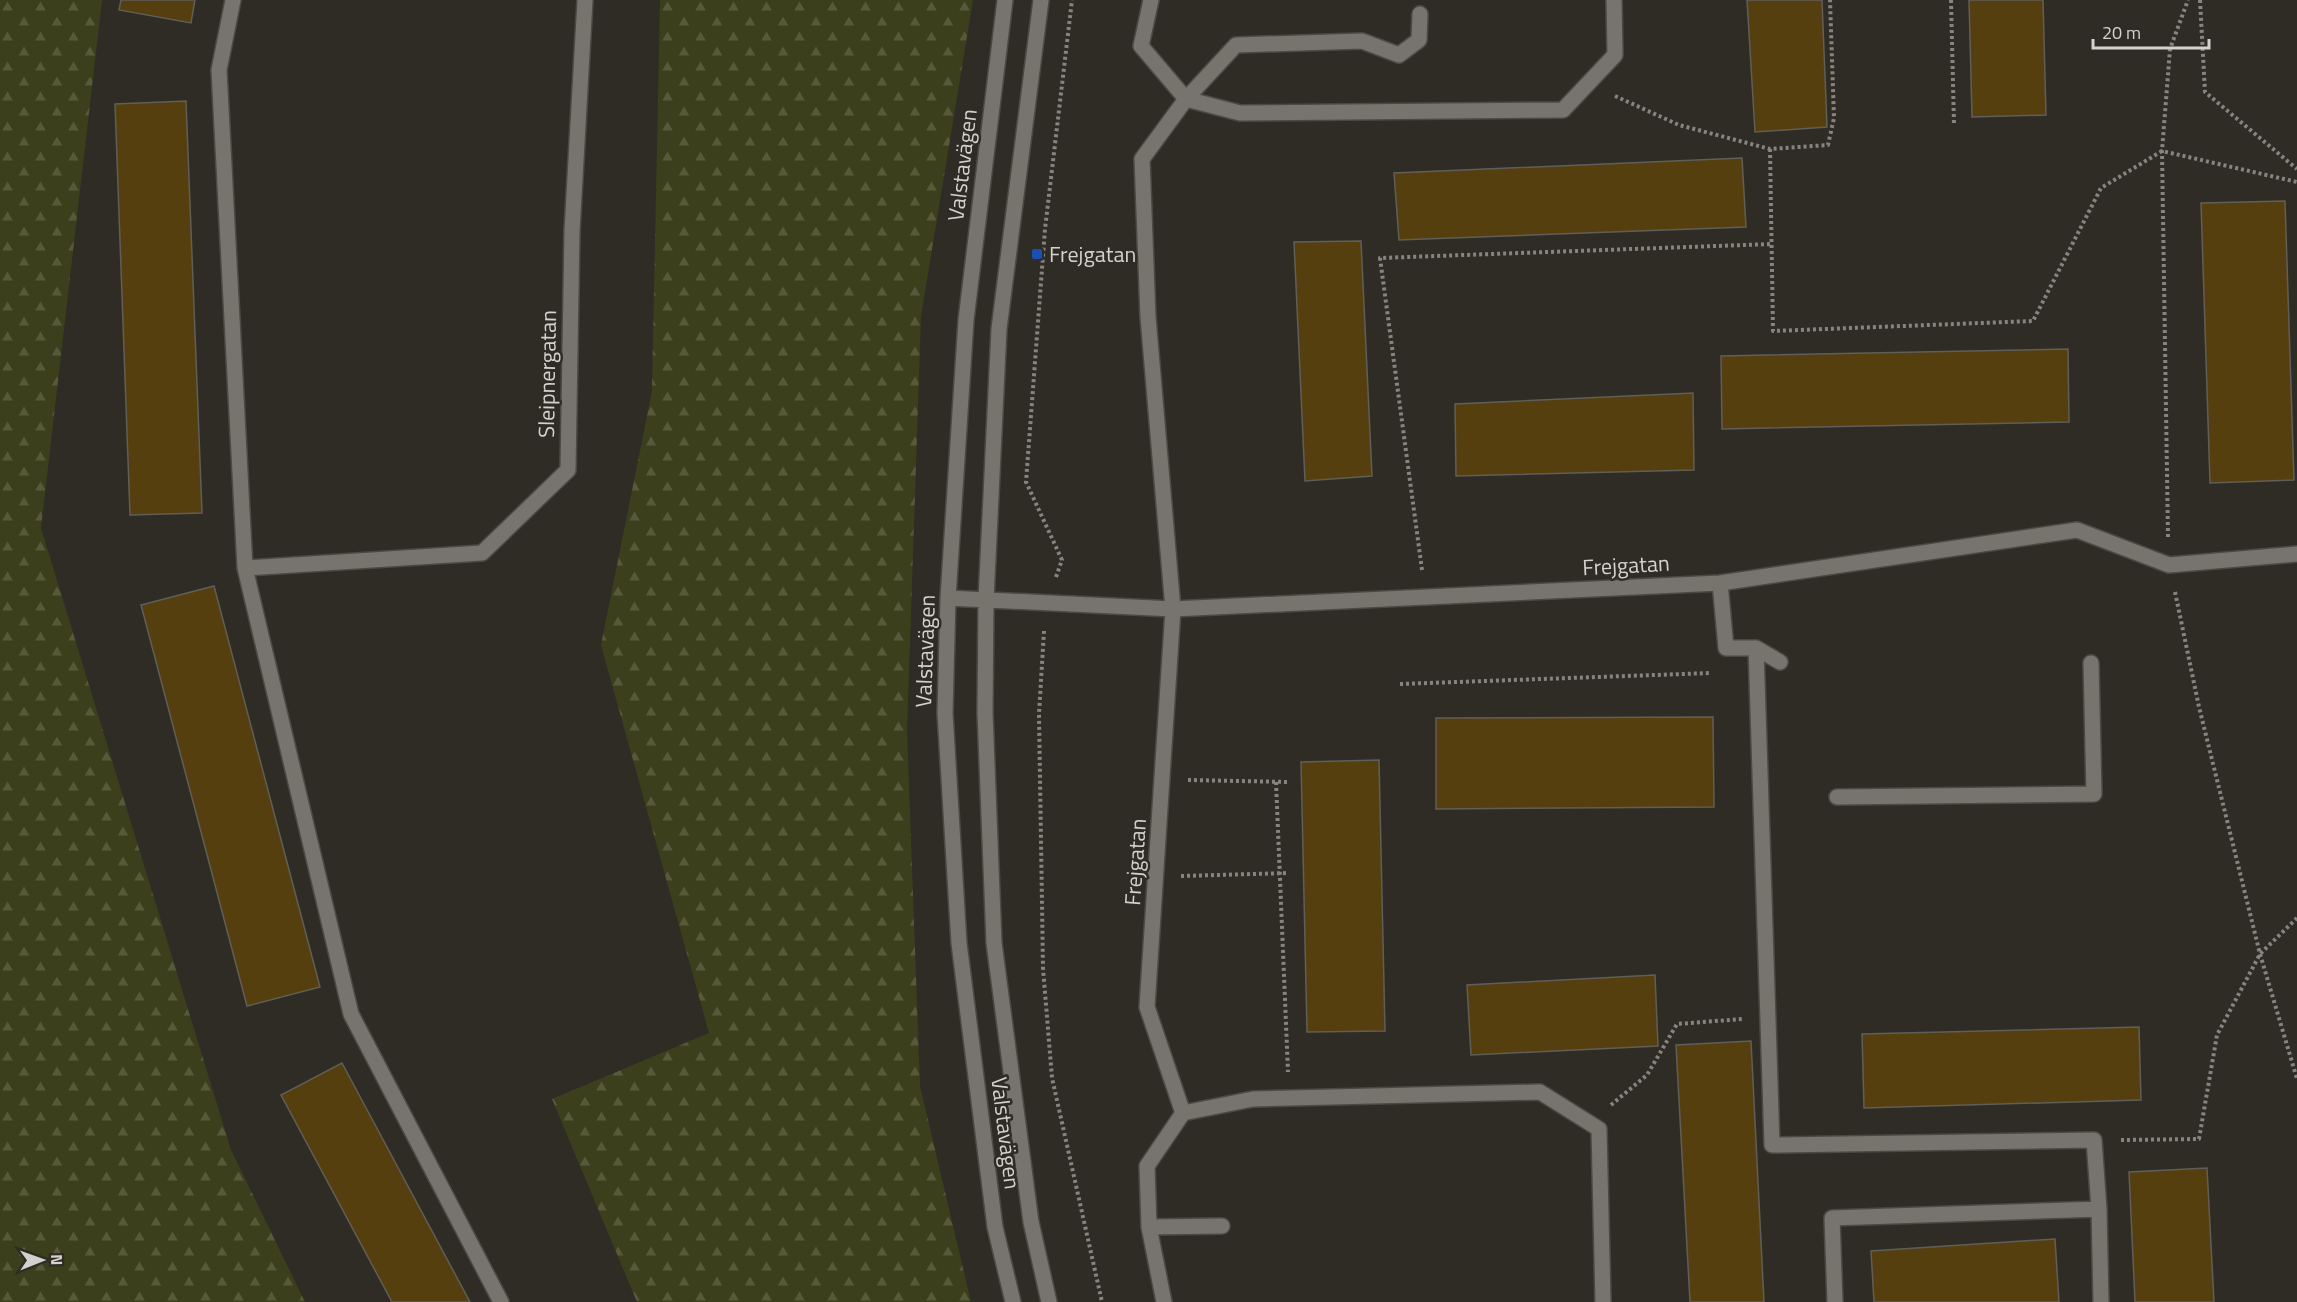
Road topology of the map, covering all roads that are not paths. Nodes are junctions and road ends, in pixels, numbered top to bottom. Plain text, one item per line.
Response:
1 (233, 0) edge
2 (585, 0) edge
3 (1005, 0) edge
4 (1041, 0) edge
5 (1151, 0) edge
6 (1614, 0) edge
7 (1420, 14) dead end
8 (1186, 99) junction
9 (2297, 554) edge
10 (245, 568) junction
11 (1720, 583) junction
12 (948, 598) junction
13 (986, 600) junction
14 (1173, 609) junction
15 (1756, 648) junction
16 (1780, 662) dead end
17 (2091, 663) dead end
18 (1837, 797) dead end
19 (1183, 1113) junction
20 (2099, 1209) junction
21 (1222, 1226) dead end
22 (1149, 1227) junction
23 (501, 1302) edge
24 (1013, 1302) edge
25 (1049, 1302) edge
26 (1164, 1302) edge
27 (1603, 1302) edge
28 (1835, 1302) edge
29 (2101, 1302) edge

1 - 10 street
2 - 10 street, Sleipnergatan
3 - 12 street, Valstavägen
4 - 13 street, Valstavägen
5 - 8 street
6 - 8 street
7 - 8 street, Frejgatan
8 - 14 street, Frejgatan
9 - 11 street, Frejgatan
10 - 23 street
11 - 14 street, Frejgatan
11 - 15 street
12 - 13 street, Frejgatan
12 - 24 street, Valstavägen
13 - 14 street, Frejgatan
13 - 25 street, Valstavägen
14 - 19 street, Frejgatan
15 - 16 street
15 - 20 street
17 - 18 street
19 - 22 street
19 - 27 street
20 - 28 street
20 - 29 street
21 - 22 street
22 - 26 street

